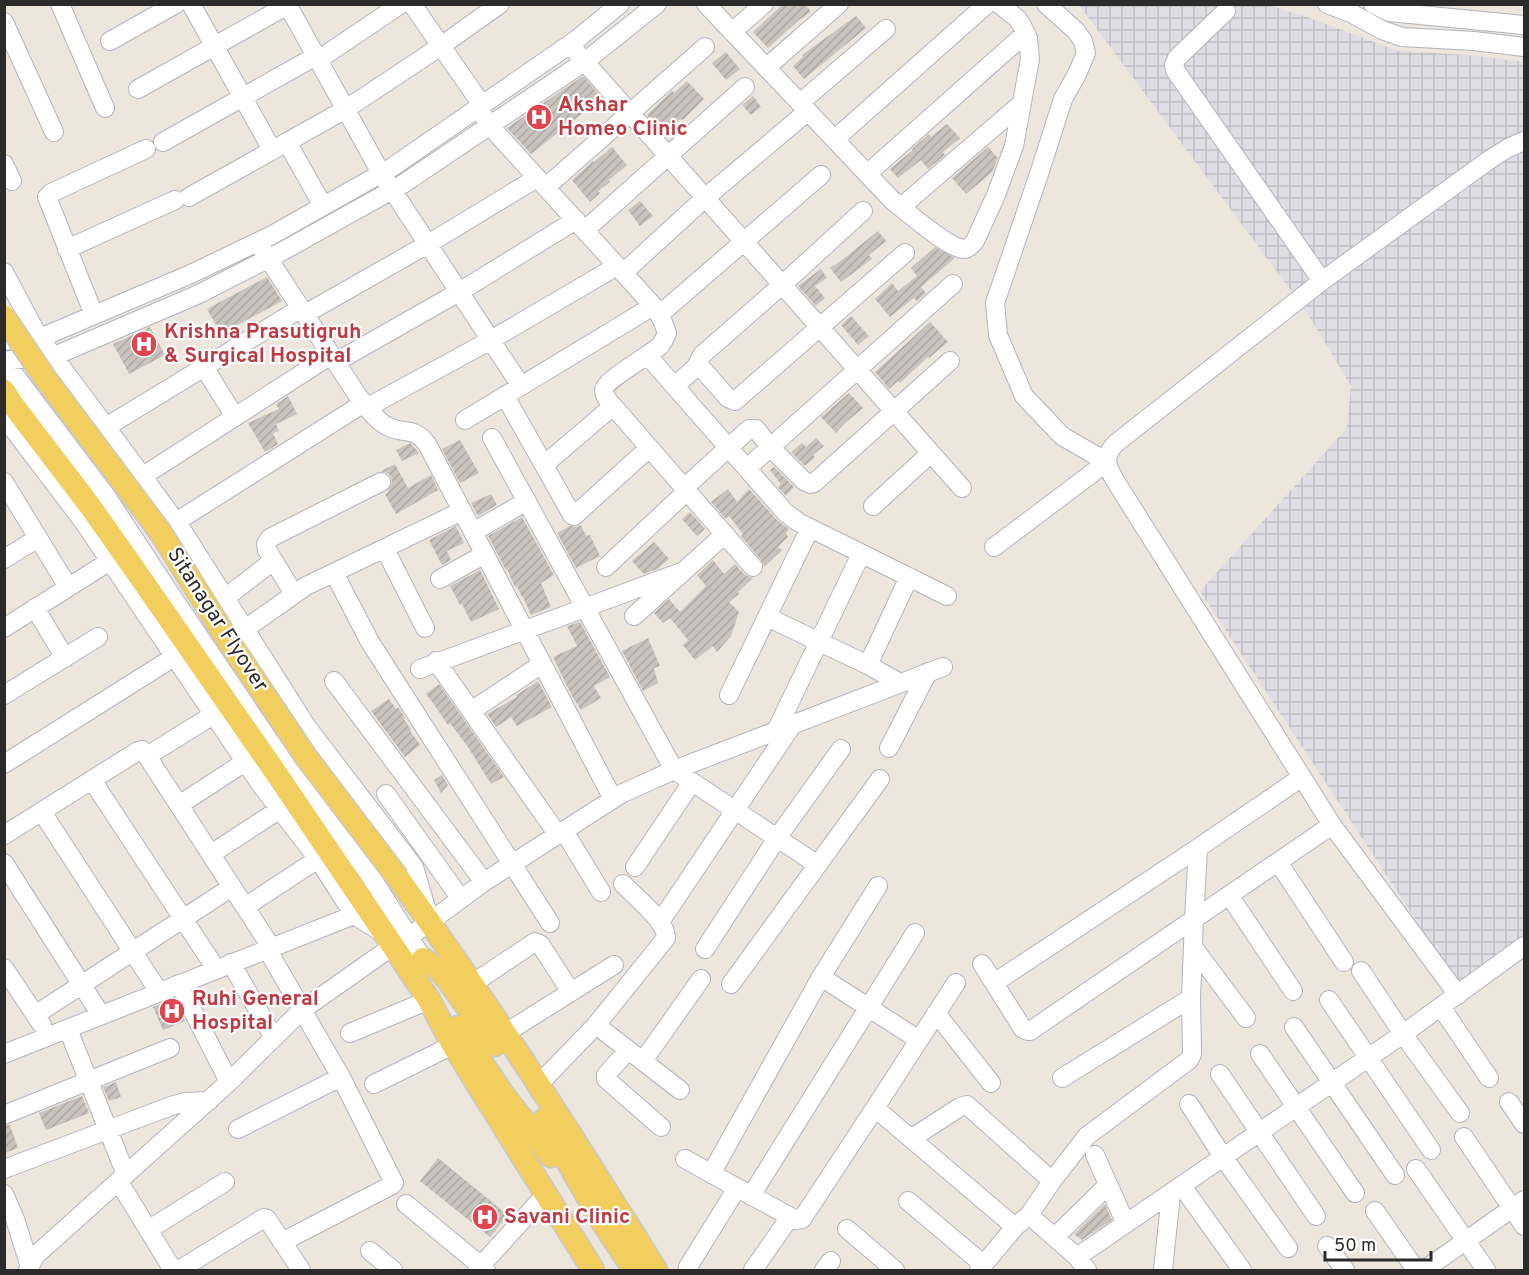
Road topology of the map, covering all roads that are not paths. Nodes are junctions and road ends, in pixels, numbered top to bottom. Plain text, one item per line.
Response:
1 (60, 4) edge
2 (176, 4) edge
3 (191, 4) edge
4 (401, 4) edge
5 (412, 4) edge
6 (500, 4) edge
7 (620, 4) edge
8 (657, 4) edge
9 (706, 4) edge
10 (764, 4) edge
11 (839, 4) edge
12 (987, 4) edge
13 (999, 4) edge
14 (1046, 4) edge
15 (1327, 4) edge
16 (1373, 4) edge
17 (290, 6) edge
18 (1226, 11) dead end
19 (4, 22) edge
20 (1524, 25) edge
21 (886, 29) dead end
22 (732, 32) junction
23 (1026, 33) junction
24 (110, 41) dead end
25 (570, 45) junction
26 (214, 46) junction
27 (441, 46) junction
28 (705, 46) dead end
29 (1524, 47) edge
30 (317, 58) junction
31 (583, 62) junction
32 (767, 67) junction
33 (745, 87) dead end
34 (138, 89) dead end
35 (243, 98) junction
36 (1022, 103) junction
37 (480, 107) junction
38 (804, 107) junction
39 (105, 108) dead end
40 (345, 109) junction
41 (629, 113) junction
42 (490, 126) junction
43 (1524, 128) edge
44 (54, 132) dead end
45 (835, 139) junction
46 (1516, 145) edge
47 (280, 146) junction
48 (667, 155) junction
49 (381, 173) junction
50 (867, 174) junction
51 (821, 175) dead end
52 (541, 182) junction
53 (393, 190) junction
54 (705, 198) junction
55 (323, 206) junction
56 (901, 207) junction
57 (863, 210) dead end
58 (580, 225) junction
59 (743, 241) junction
60 (258, 242) junction
61 (428, 244) junction
62 (67, 249) junction
63 (905, 253) dead end
64 (268, 258) junction
65 (620, 269) junction
66 (4, 272) edge
67 (1322, 281) junction
68 (953, 284) dead end
69 (782, 285) junction
70 (459, 292) junction
71 (303, 311) junction
72 (656, 311) junction
73 (94, 315) junction
74 (4, 317) edge
75 (819, 327) junction
76 (38, 336) junction
77 (491, 340) junction
78 (4, 341) edge
79 (52, 356) junction
80 (648, 356) junction
81 (334, 358) junction
82 (5, 361) edge
83 (950, 362) dead end
84 (698, 364) junction
85 (204, 367) junction
86 (858, 370) junction
87 (675, 386) junction
88 (4, 391) edge
89 (513, 391) junction
90 (366, 405) junction
91 (613, 406) junction
92 (894, 411) junction
93 (4, 417) edge
94 (235, 417) junction
95 (465, 420) dead end
96 (106, 427) junction
97 (492, 438) dead end
98 (729, 447) junction
99 (770, 447) junction
100 (649, 448) junction
101 (931, 453) junction
102 (1107, 462) junction
103 (544, 465) junction
104 (747, 468) junction
105 (143, 476) junction
106 (381, 482) dead end
107 (6, 488) edge
108 (962, 488) dead end
109 (686, 490) junction
110 (527, 501) junction
111 (873, 506) dead end
112 (462, 511) junction
113 (176, 522) junction
114 (810, 528) junction
115 (473, 532) junction
116 (725, 534) junction
117 (38, 538) junction
118 (994, 547) dead end
119 (385, 549) junction
120 (485, 554) junction
121 (861, 554) junction
122 (4, 559) edge
123 (110, 561) junction
124 (273, 561) junction
125 (606, 567) dead end
126 (753, 567) dead end
127 (684, 571) junction
128 (334, 573) junction
129 (909, 578) junction
130 (440, 579) dead end
131 (68, 587) junction
132 (294, 594) junction
133 (946, 596) dead end
134 (225, 598) junction
135 (35, 608) junction
136 (634, 616) dead end
137 (767, 617) junction
138 (4, 628) edge
139 (425, 628) dead end
140 (245, 629) junction
141 (98, 637) dead end
142 (819, 642) junction
143 (174, 657) junction
144 (65, 658) junction
145 (542, 664) junction
146 (868, 665) junction
147 (334, 681) dead end
148 (900, 683) junction
149 (4, 695) edge
150 (729, 696) dead end
151 (471, 711) junction
152 (213, 715) junction
153 (785, 727) junction
154 (889, 748) dead end
155 (841, 749) dead end
156 (147, 756) junction
157 (245, 762) junction
158 (4, 764) edge
159 (674, 770) junction
160 (1302, 777) junction
161 (879, 779) dead end
162 (92, 780) junction
163 (692, 782) junction
164 (386, 794) dead end
165 (613, 799) junction
166 (179, 805) junction
167 (280, 809) junction
168 (736, 811) junction
169 (42, 812) junction
170 (1332, 825) junction
171 (561, 833) junction
172 (4, 835) edge
173 (777, 838) junction
174 (1198, 848) junction
175 (211, 854) junction
176 (318, 859) junction
177 (1278, 862) junction
178 (4, 863) edge
179 (513, 863) junction
180 (818, 865) junction
181 (635, 867) dead end
182 (484, 882) junction
183 (622, 885) dead end
184 (878, 886) dead end
185 (232, 887) junction
186 (601, 892) dead end
187 (1229, 895) junction
188 (461, 898) junction
189 (245, 907) junction
190 (359, 910) junction
191 (183, 919) junction
192 (1194, 919) junction
193 (430, 922) junction
194 (660, 922) junction
195 (550, 923) dead end
196 (915, 933) dead end
197 (395, 939) junction
198 (1524, 946) edge
199 (1193, 947) junction
200 (269, 948) junction
201 (705, 949) dead end
202 (133, 952) junction
203 (423, 959) joint
204 (1344, 962) dead end
205 (982, 964) dead end
206 (614, 965) dead end
207 (224, 966) junction
208 (4, 968) edge
209 (1361, 971) dead end
210 (820, 977) junction
211 (701, 979) dead end
212 (956, 982) dead end
213 (994, 983) junction
214 (179, 984) junction
215 (472, 984) junction
216 (731, 984) dead end
217 (82, 985) junction
218 (1293, 991) dead end
219 (159, 992) junction
220 (571, 992) junction
221 (1458, 995) junction
222 (1191, 998) junction
223 (429, 1000) junction
224 (1329, 1000) dead end
225 (1441, 1007) junction
226 (869, 1008) junction
227 (302, 1010) junction
228 (936, 1013) junction
229 (35, 1015) junction
230 (101, 1015) junction
231 (1246, 1018) dead end
232 (596, 1025) junction
233 (1294, 1027) dead end
234 (68, 1029) junction
235 (350, 1033) dead end
236 (504, 1034) junction
237 (1403, 1034) junction
238 (50, 1036) junction
239 (274, 1038) junction
240 (919, 1040) junction
241 (453, 1046) junction
242 (170, 1048) dead end
243 (628, 1050) junction
244 (4, 1054) edge
245 (1260, 1054) dead end
246 (1367, 1059) junction
247 (643, 1061) junction
248 (1220, 1074) dead end
249 (341, 1077) junction
250 (1062, 1078) dead end
251 (1489, 1078) dead end
252 (89, 1081) junction
253 (229, 1082) junction
254 (991, 1083) dead end
255 (1332, 1083) junction
256 (374, 1084) dead end
257 (538, 1085) junction
258 (680, 1090) dead end
259 (209, 1101) junction
260 (1509, 1102) dead end
261 (1188, 1104) dead end
262 (875, 1108) junction
263 (1296, 1108) junction
264 (1460, 1113) dead end
265 (4, 1115) edge
266 (1524, 1124) edge
267 (661, 1127) dead end
268 (238, 1129) dead end
269 (108, 1130) junction
270 (1259, 1132) junction
271 (1464, 1137) dead end
272 (912, 1138) junction
273 (1431, 1150) dead end
274 (1095, 1155) dead end
275 (1223, 1157) junction
276 (685, 1159) dead end
277 (4, 1169) edge
278 (1416, 1169) dead end
279 (711, 1174) junction
280 (1395, 1175) dead end
281 (123, 1179) junction
282 (1052, 1181) junction
283 (225, 1182) dead end
284 (1108, 1185) junction
285 (1176, 1190) junction
286 (744, 1192) junction
287 (1355, 1193) dead end
288 (4, 1194) edge
289 (545, 1194) junction
290 (908, 1201) dead end
291 (406, 1204) dead end
292 (1518, 1205) edge
293 (1375, 1211) dead end
294 (1029, 1215) junction
295 (1316, 1216) dead end
296 (790, 1217) junction
297 (10, 1222) edge
298 (1126, 1224) junction
299 (1524, 1226) edge
300 (1015, 1227) junction
301 (847, 1229) dead end
302 (148, 1230) junction
303 (1055, 1237) junction
304 (1466, 1241) junction
305 (282, 1242) junction
306 (1328, 1245) dead end
307 (1288, 1248) dead end
308 (370, 1251) dead end
309 (1082, 1264) edge
310 (34, 1266) edge
311 (988, 1266) edge
312 (688, 1267) dead end
313 (297, 1269) edge
314 (481, 1269) edge
315 (173, 1270) edge
316 (179, 1270) edge
317 (393, 1270) edge
318 (593, 1270) edge
319 (634, 1270) edge
320 (656, 1270) edge
321 (753, 1270) edge
322 (895, 1270) edge
323 (1163, 1270) edge
324 (1242, 1270) edge
325 (1345, 1270) edge
326 (1416, 1270) edge
327 (1424, 1270) edge
328 (1486, 1270) edge

1 - 39 street
2 - 24 street
3 - 26 street
4 - 30 street
5 - 27 street
6 - 27 street
7 - 25 street
8 - 31 street
9 - 22 street
10 - 22 street
11 - 32 street
12 - 45 street
13 - 23 street
14 - 102 street
15 - 29 street
16 - 20 street
17 - 26 street
17 - 30 street
18 - 67 street
19 - 44 street
21 - 38 street
22 - 32 street
23 - 36 street
23 - 50 street
25 - 31 street
25 - 37 street
26 - 34 street
26 - 35 street
27 - 37 street
27 - 40 street
28 - 41 street
30 - 35 street
30 - 40 street
31 - 41 street
31 - 42 street
32 - 38 street
33 - 48 street
35 - 47 street
35 - 62 street
36 - 56 street
36 - 56 street
37 - 42 street
37 - 49 street
38 - 45 street
38 - 54 street
40 - 47 street
40 - 49 street
41 - 48 street
41 - 52 street
42 - 52 street
42 - 53 street
43 - 46 street
45 - 50 street
46 - 67 street
47 - 55 street
47 - 62 street
48 - 54 street
48 - 58 street
49 - 53 street
49 - 55 street
50 - 56 street
51 - 59 street
52 - 58 street
52 - 61 street
53 - 61 street
53 - 64 street
54 - 59 street
54 - 65 street
55 - 60 street
57 - 69 street
58 - 65 street
58 - 70 street
59 - 69 street
59 - 72 street
60 - 64 street
60 - 73 street
61 - 70 street
61 - 71 street
62 - 73 street
63 - 75 street
64 - 71 street
64 - 79 street
65 - 72 street
65 - 77 street
66 - 76 street
67 - 102 street
68 - 86 street
69 - 75 street
69 - 84 street
70 - 77 street
70 - 81 street
71 - 81 street
71 - 85 street
72 - 80 street
72 - 89 street
73 - 76 street
74 - 193 main road, Sitanagar Flyover, bridge
75 - 84 street
75 - 86 street
76 - 78 street
76 - 79 street
77 - 89 street
77 - 90 street
79 - 82 street
79 - 96 street
80 - 87 street
80 - 91 street
81 - 90 street
81 - 94 street
82 - 197 street
83 - 92 street
84 - 87 street
85 - 94 street
85 - 96 street
86 - 92 street
86 - 99 street
87 - 98 street
88 - 190 main road, Sitanagar Flyover
89 - 95 street
89 - 103 street
90 - 112 street
90 - 113 street
91 - 100 street
91 - 103 street
92 - 99 street
92 - 101 street
93 - 123 street
94 - 105 street
96 - 105 street
97 - 110 street
98 - 99 street
98 - 104 street
98 - 109 street
99 - 104 street
100 - 103 street
100 - 109 street
101 - 108 street
101 - 111 street
102 - 118 street
102 - 160 street
104 - 114 street
105 - 113 street
106 - 124 street
107 - 117 street
109 - 116 street
109 - 125 street
110 - 115 street
110 - 159 street
112 - 115 street
112 - 119 street
113 - 134 street
114 - 121 street
114 - 137 street
115 - 120 street
116 - 126 street
116 - 127 street
117 - 122 street
117 - 131 street
119 - 128 street
119 - 139 street
120 - 130 street
120 - 145 street
121 - 129 street
121 - 142 street
123 - 131 street
123 - 143 street
124 - 132 street
124 - 134 street
127 - 136 street
127 - 151 street
128 - 132 street
128 - 179 street
129 - 133 street
129 - 146 street
131 - 135 street
132 - 140 street
134 - 140 street
135 - 138 street
135 - 144 street
137 - 142 street
137 - 150 street
140 - 193 street
141 - 144 street
142 - 146 street
142 - 153 street
143 - 152 street
143 - 158 street
144 - 149 street
145 - 151 street
145 - 165 street
146 - 148 street
147 - 182 street
148 - 153 street
148 - 154 street
151 - 171 street
152 - 156 street
152 - 157 street
153 - 159 street
153 - 168 street
155 - 173 street
156 - 162 street
156 - 166 street
157 - 166 street
157 - 167 street
159 - 163 street
159 - 165 street
160 - 170 street
160 - 174 street
161 - 180 street
162 - 169 street
162 - 191 street
163 - 168 street
163 - 181 street
164 - 188 street
165 - 171 street
166 - 175 street
167 - 175 street
167 - 176 street
168 - 173 street
168 - 194 street
169 - 172 street
169 - 202 street
170 - 177 street
170 - 221 street
171 - 179 street
171 - 186 street
173 - 180 street
173 - 201 street
174 - 192 street
174 - 213 street
175 - 185 street
176 - 189 street
176 - 190 street
177 - 187 street
177 - 204 street
178 - 217 street
179 - 182 street
179 - 195 street
180 - 216 street
182 - 188 street
183 - 194 street
184 - 210 street
185 - 189 street
185 - 191 street
187 - 192 street
187 - 218 street
188 - 193 street
189 - 200 street
190 - 197 main road, Sitanagar Flyover
190 - 200 street
191 - 202 street
191 - 207 street
192 - 199 street
192 - 213 street
193 - 197 street
193 - 215 main road, Sitanagar Flyover
194 - 232 street
196 - 226 street
197 - 203 street
197 - 223 main road, Sitanagar Flyover
197 - 227 street
198 - 221 street
199 - 222 street
199 - 231 street
200 - 207 street
200 - 227 street
202 - 217 street
202 - 219 street
203 - 319 main road
205 - 213 street
206 - 220 street
207 - 214 street
207 - 239 street
208 - 229 street
209 - 237 street
210 - 226 street
210 - 279 street
211 - 247 street
212 - 228 street
214 - 219 street
214 - 253 street
215 - 220 street
215 - 236 main road, Sitanagar Flyover
217 - 229 street
217 - 230 street
219 - 230 street
220 - 236 street
221 - 225 street
222 - 250 street
222 - 282 street
223 - 235 street
223 - 241 main road, Sitanagar Flyover
224 - 246 street
225 - 237 street
225 - 251 street
226 - 240 street
226 - 286 street
227 - 239 street
227 - 249 street
228 - 240 street
228 - 254 street
229 - 238 street
230 - 234 street
232 - 243 street
232 - 257 street
233 - 255 street
234 - 238 street
234 - 252 street
236 - 257 main road, Sitanagar Flyover
237 - 246 street
237 - 264 street
238 - 244 street
239 - 253 street
240 - 262 street
241 - 256 street
241 - 289 main road, Sitanagar Flyover
242 - 252 street
243 - 247 street
243 - 267 street
245 - 263 street
246 - 255 street
246 - 273 street
247 - 258 street
248 - 270 street
249 - 268 street
249 - 305 street
252 - 265 street
252 - 269 street
253 - 259 street
255 - 263 street
255 - 280 street
257 - 320 main road, Sitanagar Flyover
259 - 269 street
259 - 281 street
260 - 266 street
261 - 275 street
262 - 272 street
262 - 296 street
263 - 270 street
263 - 287 street
269 - 277 street
269 - 281 street
270 - 275 street
270 - 295 street
271 - 292 street
272 - 282 street
272 - 300 street
274 - 284 street
275 - 285 street
275 - 307 street
276 - 279 street
278 - 304 street
279 - 286 street
281 - 302 street
281 - 310 street
282 - 294 street
283 - 302 street
284 - 298 street
284 - 303 street
285 - 298 street
285 - 323 street
285 - 324 street
286 - 296 street
286 - 312 street
288 - 297 street
289 - 314 street
289 - 318 main road, Sitanagar Flyover
290 - 311 street
291 - 314 street
292 - 299 street
292 - 304 street
293 - 326 street
294 - 300 street
294 - 303 street
296 - 321 street
297 - 310 street
298 - 309 street
300 - 311 street
301 - 322 street
302 - 315 street
303 - 309 street
304 - 327 street
304 - 328 street
305 - 313 street
305 - 316 street
306 - 325 street
308 - 317 street

